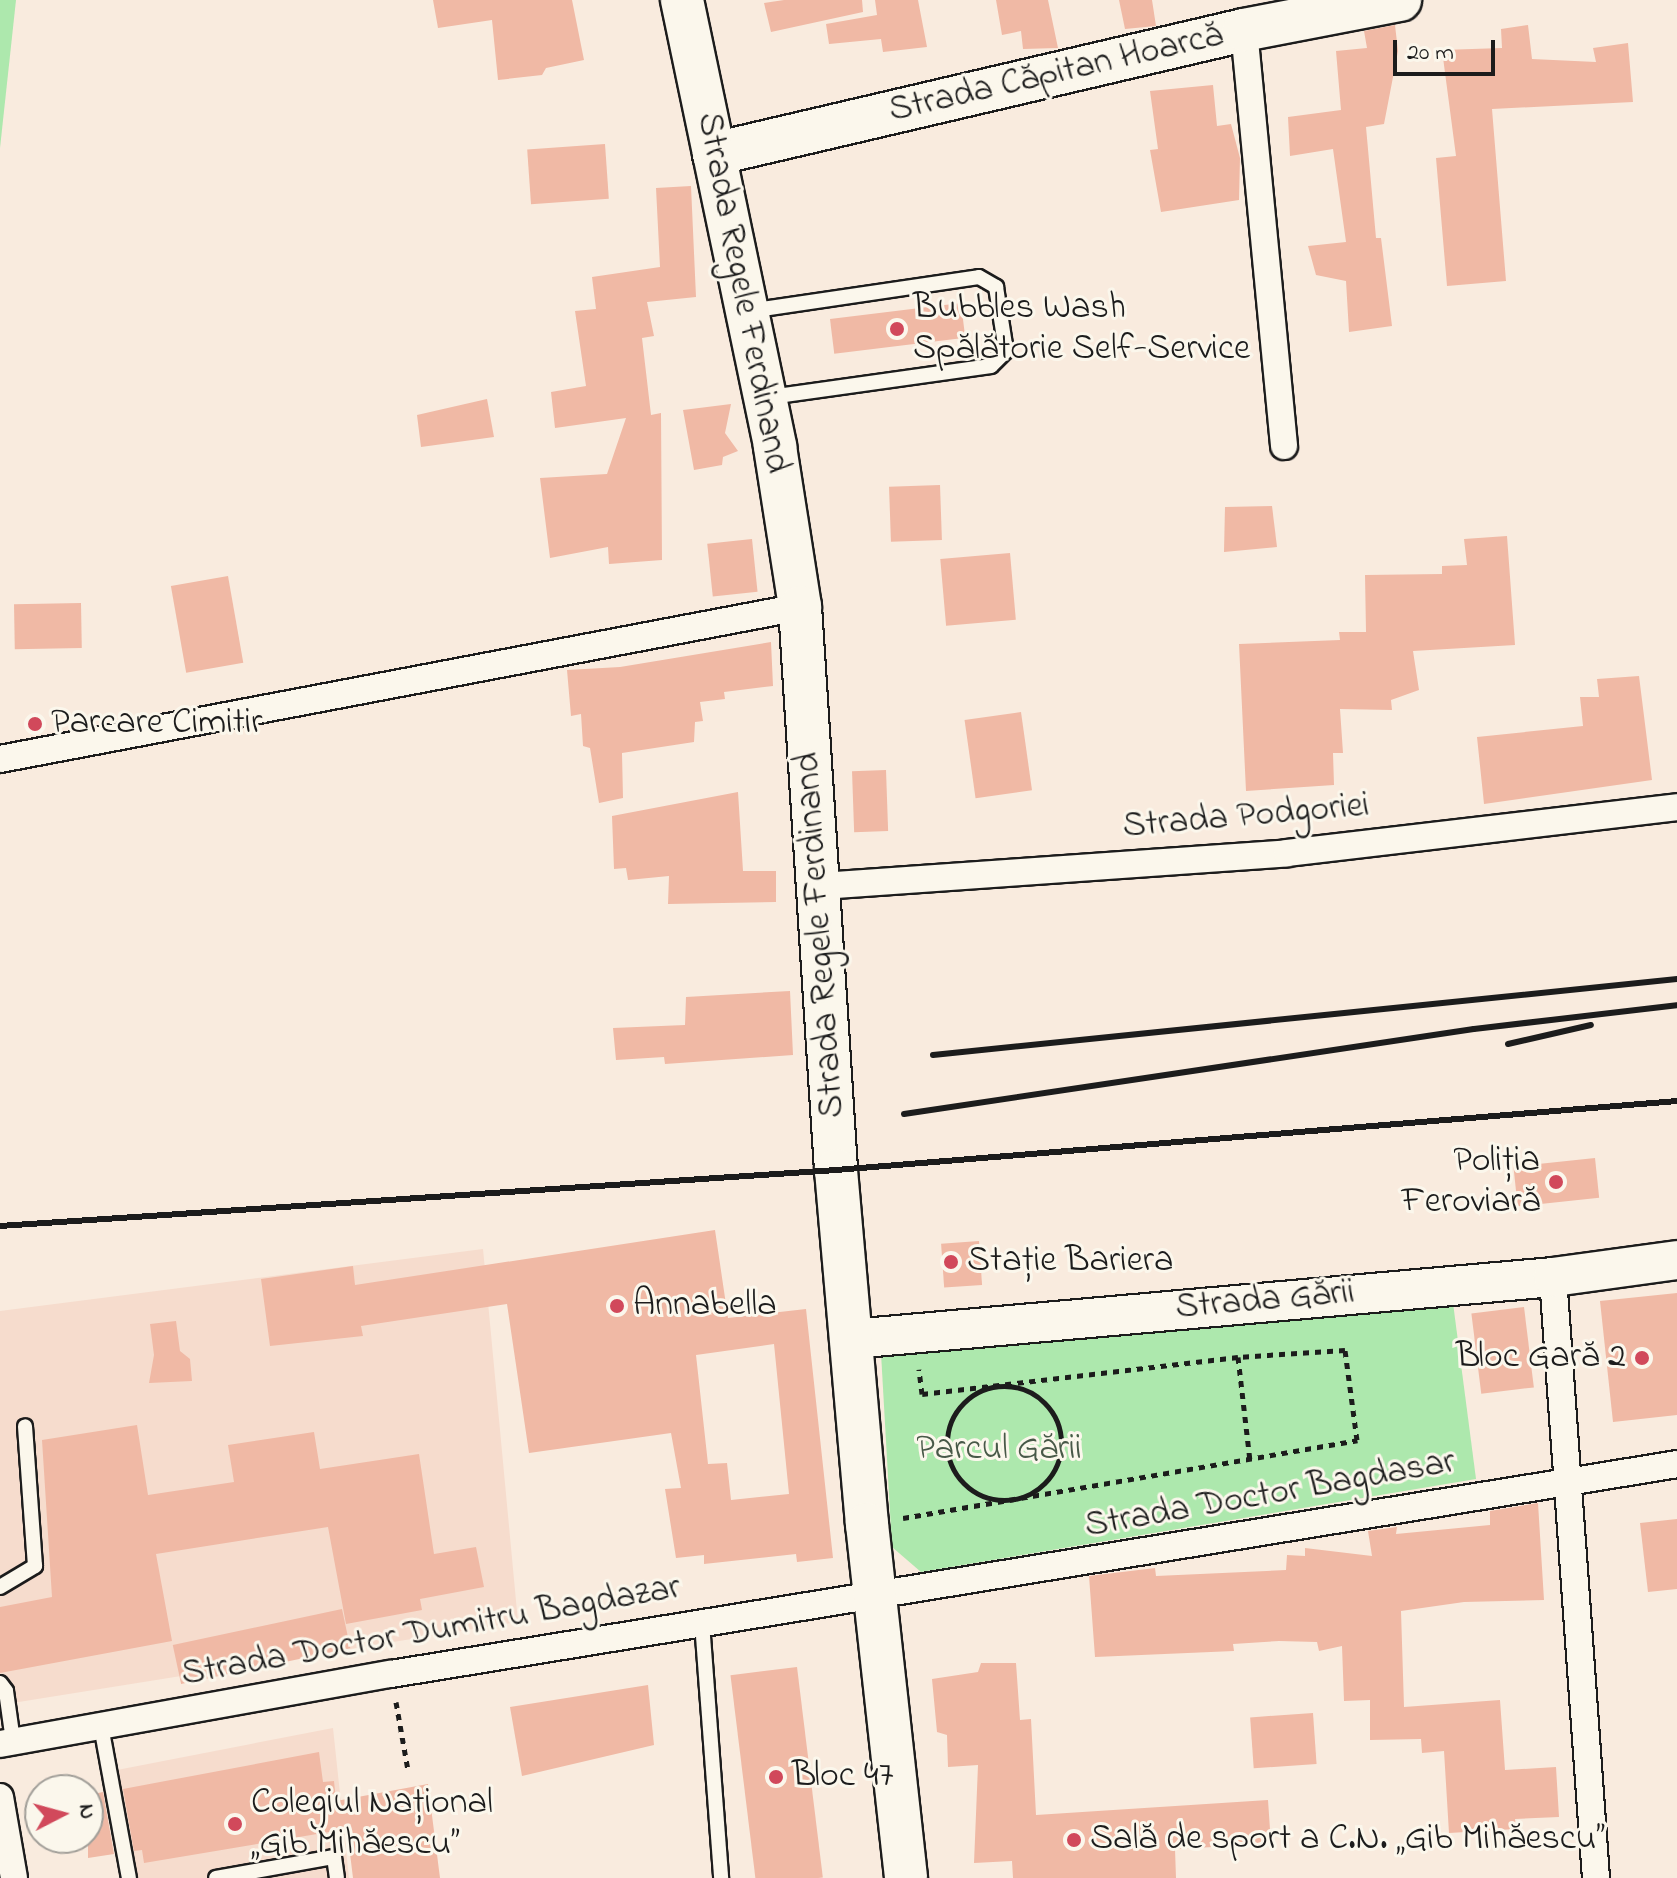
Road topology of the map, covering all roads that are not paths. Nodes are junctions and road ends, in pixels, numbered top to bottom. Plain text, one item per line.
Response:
1 (682, 0) edge
2 (1400, 0) edge
3 (1244, 30) junction
4 (714, 154) junction
5 (748, 311) junction
6 (766, 397) junction
7 (1284, 446) dead end
8 (800, 607) junction
9 (0, 759) edge
10 (1677, 807) edge
11 (820, 886) junction
12 (1677, 1260) edge
13 (1553, 1277) junction
14 (852, 1339) junction
15 (25, 1426) dead end
16 (1677, 1464) edge
17 (1571, 1481) junction
18 (0, 1587) edge
19 (874, 1597) junction
20 (702, 1623) junction
21 (0, 1683) edge
22 (101, 1726) junction
23 (7, 1742) edge
24 (0, 1797) edge
25 (14, 1878) edge
26 (129, 1878) edge
27 (216, 1878) edge
28 (337, 1878) edge
29 (721, 1878) edge
30 (906, 1878) edge
31 (1596, 1878) edge

1 - 4 main road, Strada Regele Ferdinand
2 - 3 main road, Strada Căpitan Hoarcă
3 - 4 main road, Strada Căpitan Hoarcă
3 - 7 street
4 - 5 main road, Strada Regele Ferdinand
5 - 6 main road, Strada Regele Ferdinand
5 - 6 lane
6 - 8 main road, Strada Regele Ferdinand
8 - 9 street
8 - 11 main road, Strada Regele Ferdinand
10 - 11 street, Strada Podgoriei
11 - 14 main road, Strada Regele Ferdinand
12 - 13 street, Strada Gării
13 - 14 street, Strada Gării
13 - 17 street
14 - 19 main road, Strada Regele Ferdinand
15 - 18 lane
16 - 17 street, Strada Doctor Bagdasar
17 - 19 street, Strada Doctor Bagdasar
17 - 31 street
19 - 20 street, Strada Doctor Dumitru Bagdazar
19 - 30 main road, Strada Regele Ferdinand
20 - 22 street, Strada Doctor Dumitru Bagdazar
20 - 29 lane
21 - 23 lane
22 - 23 street, Strada Doctor Dumitru Bagdazar
22 - 26 lane
24 - 25 street
27 - 28 lane

